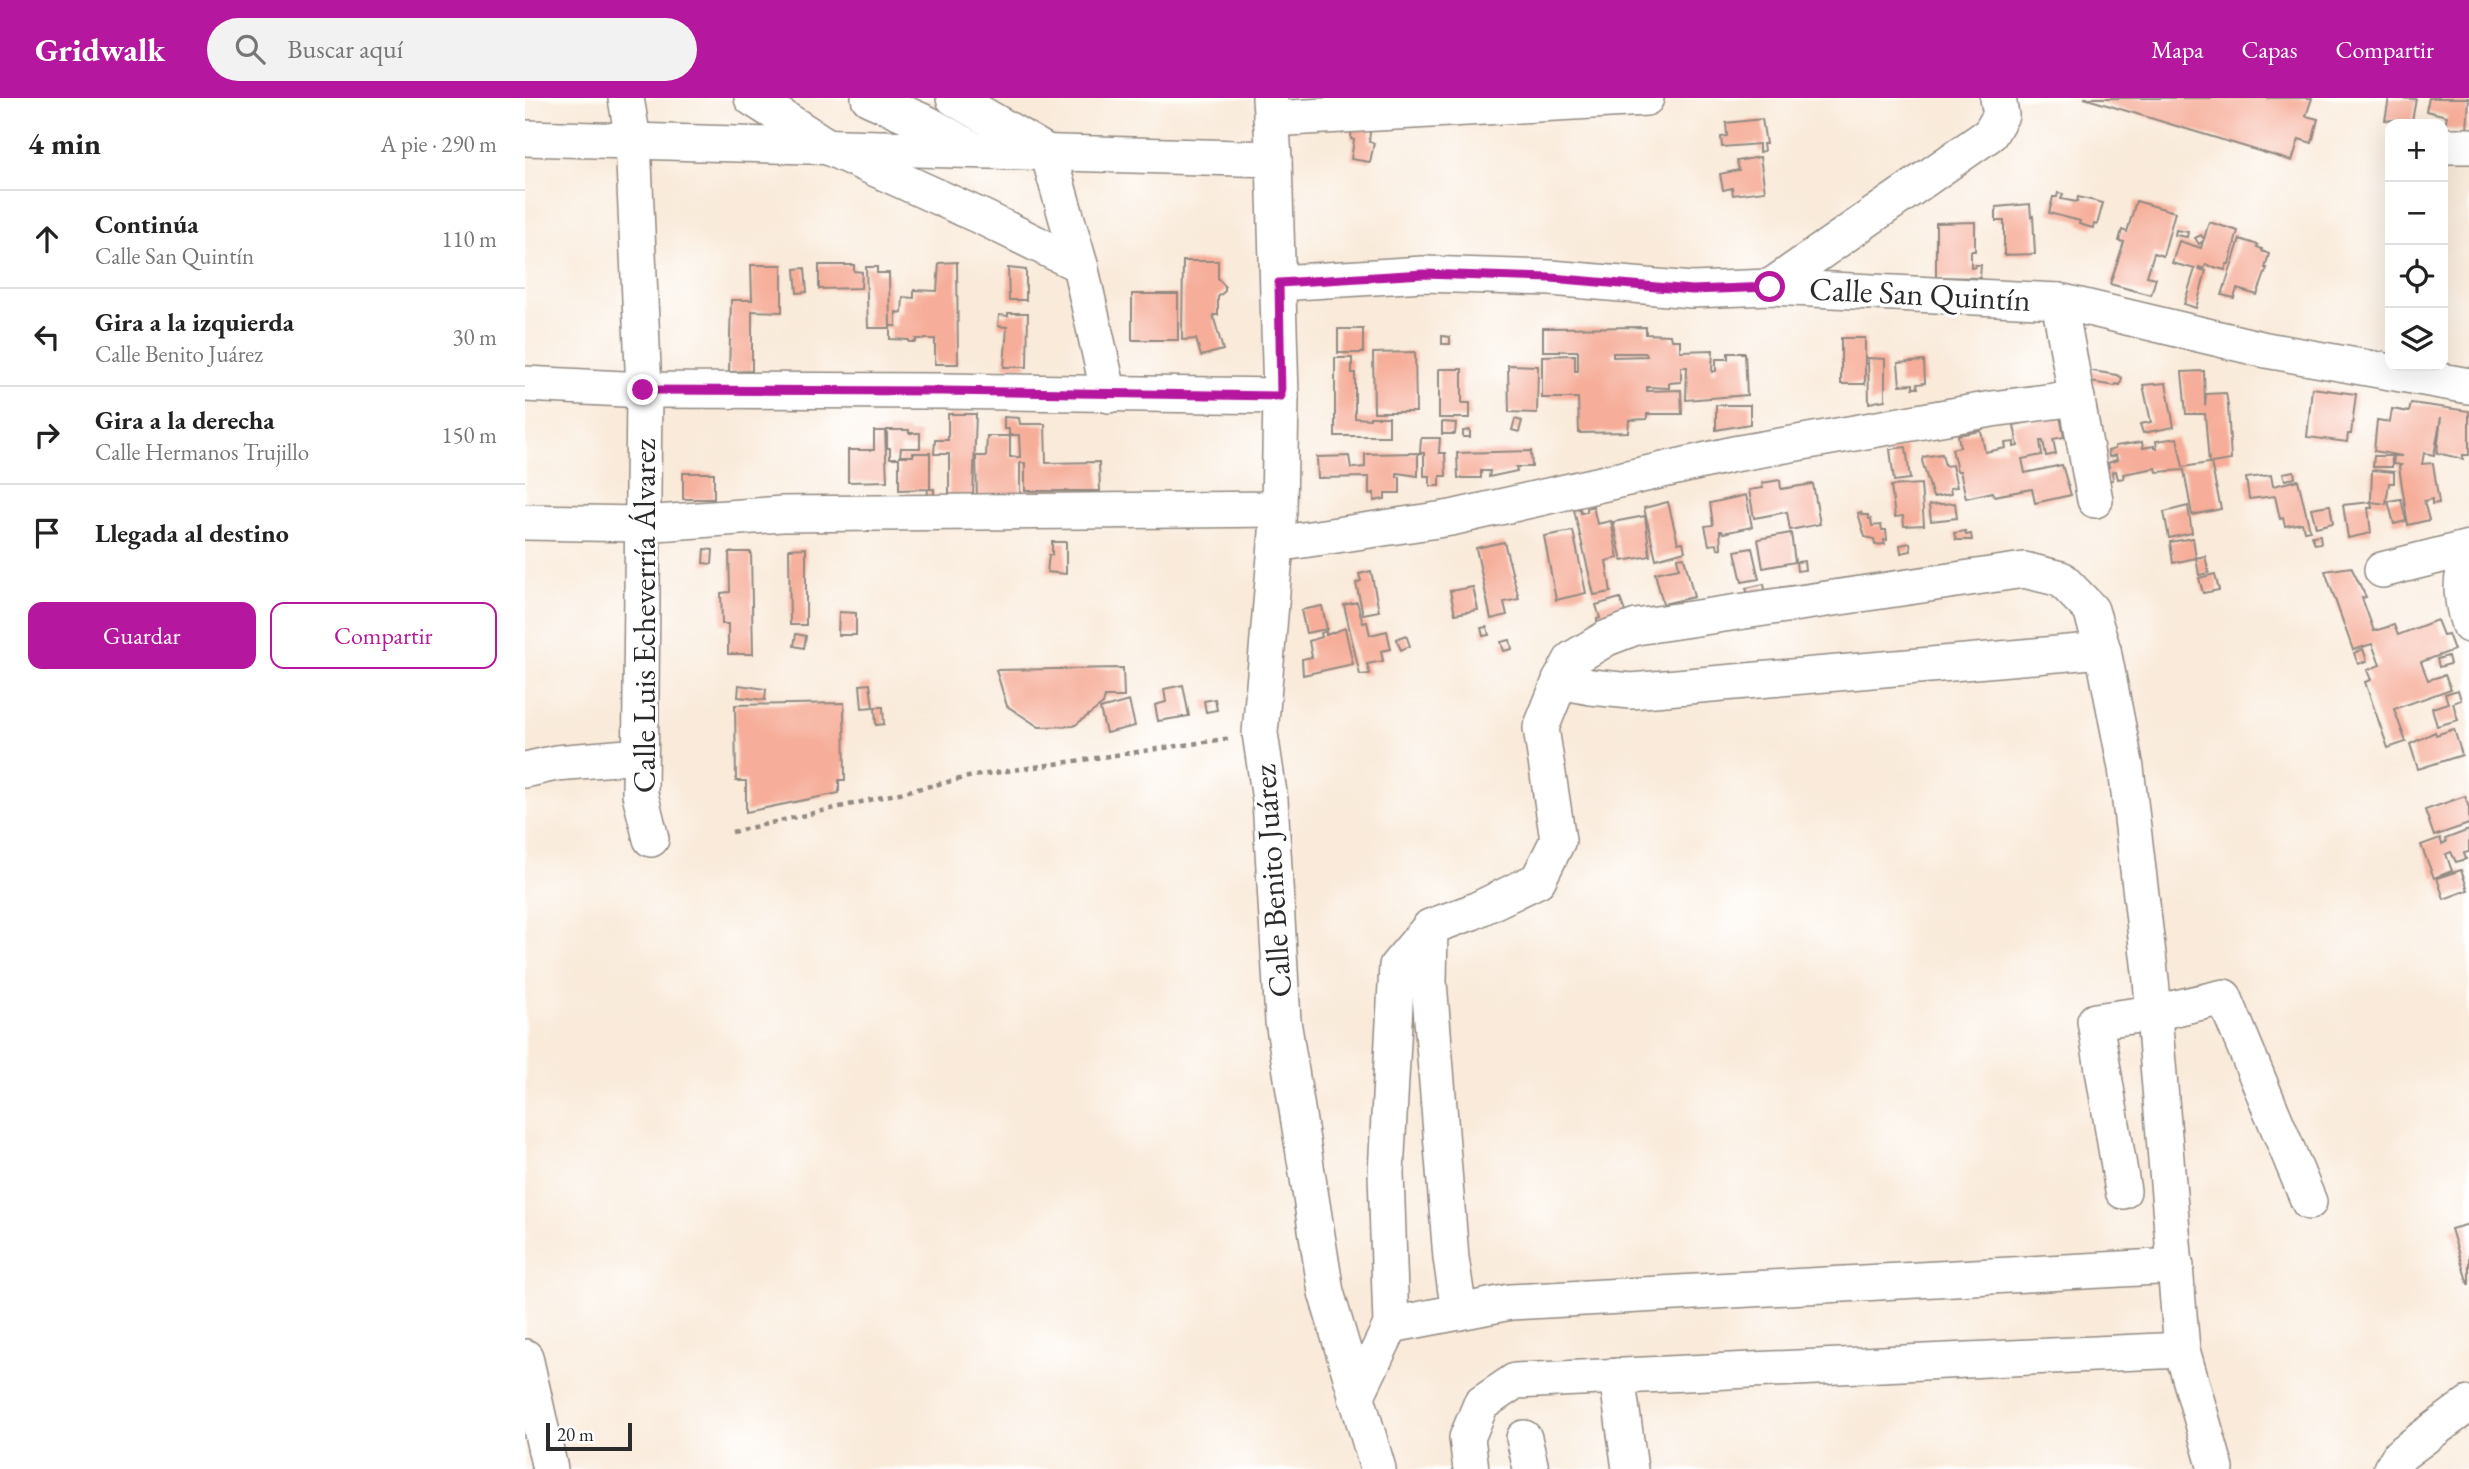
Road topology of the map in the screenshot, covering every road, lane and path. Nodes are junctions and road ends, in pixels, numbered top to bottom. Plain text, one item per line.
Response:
1 (626, 98) edge
2 (752, 98) edge
3 (869, 98) edge
4 (954, 98) edge
5 (1646, 98) edge
6 (1999, 98) edge
7 (1271, 108) edge
8 (525, 138) edge
9 (632, 140) junction
10 (2448, 146) edge
11 (2469, 146) edge
12 (831, 148) junction
13 (976, 152) junction
14 (1048, 153) junction
15 (1275, 159) junction
16 (1080, 265) junction
17 (1279, 283) junction
18 (1770, 287) junction
19 (2059, 301) junction
20 (525, 384) edge
21 (2469, 386) edge
22 (643, 390) junction
23 (1109, 395) junction
24 (1281, 396) junction
25 (2077, 398) junction
26 (2095, 500) dead end
27 (1279, 509) junction
28 (525, 522) edge
29 (642, 524) junction
30 (1276, 544) junction
31 (2469, 548) edge
32 (2469, 561) edge
33 (2382, 570) dead end
34 (2469, 625) edge
35 (2103, 650) junction
36 (1560, 681) junction
37 (1260, 733) junction
38 (639, 756) junction
39 (525, 770) edge
40 (732, 832) dead end
41 (652, 839) dead end
42 (1430, 926) junction
43 (2154, 1013) junction
44 (2123, 1191) dead end
45 (2309, 1202) dead end
46 (2176, 1266) junction
47 (1459, 1312) junction
48 (1391, 1325) junction
49 (2182, 1350) junction
50 (525, 1357) edge
51 (1617, 1376) junction
52 (1356, 1396) junction
53 (2469, 1404) edge
54 (2213, 1463) edge
55 (550, 1469) edge
56 (1378, 1469) edge
57 (1471, 1469) edge
58 (1630, 1469) edge
59 (2391, 1469) edge

1 - 9 street, Calle Luis Echeverría Álvarez
2 - 12 street
3 - 13 street
4 - 14 street
5 - 7 street
6 - 18 street
7 - 15 street, Calle Benito Juárez
8 - 9 street
9 - 12 street
9 - 22 street, Calle Luis Echeverría Álvarez
10 - 11 street
12 - 13 street
12 - 16 street
13 - 14 street
14 - 15 street
14 - 16 street
15 - 17 street, Calle Benito Juárez
16 - 23 street
17 - 18 street, Calle San Quintín
17 - 24 street, Calle Benito Juárez
18 - 19 street, Calle San Quintín
19 - 21 street, Calle San Quintín
19 - 25 street
20 - 22 street
22 - 23 street
22 - 29 street, Calle Luis Echeverría Álvarez
23 - 24 street
24 - 27 street, Calle Benito Juárez
25 - 26 street
25 - 30 street
27 - 29 street
27 - 30 street, Calle Benito Juárez
28 - 29 street
29 - 38 street, Calle Luis Echeverría Álvarez
30 - 37 street, Calle Benito Juárez
31 - 33 street
32 - 34 street
35 - 36 street
35 - 36 street
35 - 43 street
36 - 42 street
37 - 40 path
37 - 52 street, Calle Benito Juárez
38 - 39 street
38 - 41 street, Calle Luis Echeverría Álvarez
42 - 47 street
42 - 48 street
43 - 44 street
43 - 45 street
43 - 46 street
46 - 47 street
46 - 49 street
47 - 48 street
48 - 52 street
49 - 51 street
49 - 54 street
50 - 55 street
51 - 57 street
51 - 58 street
52 - 56 street, Calle Benito Juárez
53 - 59 street

